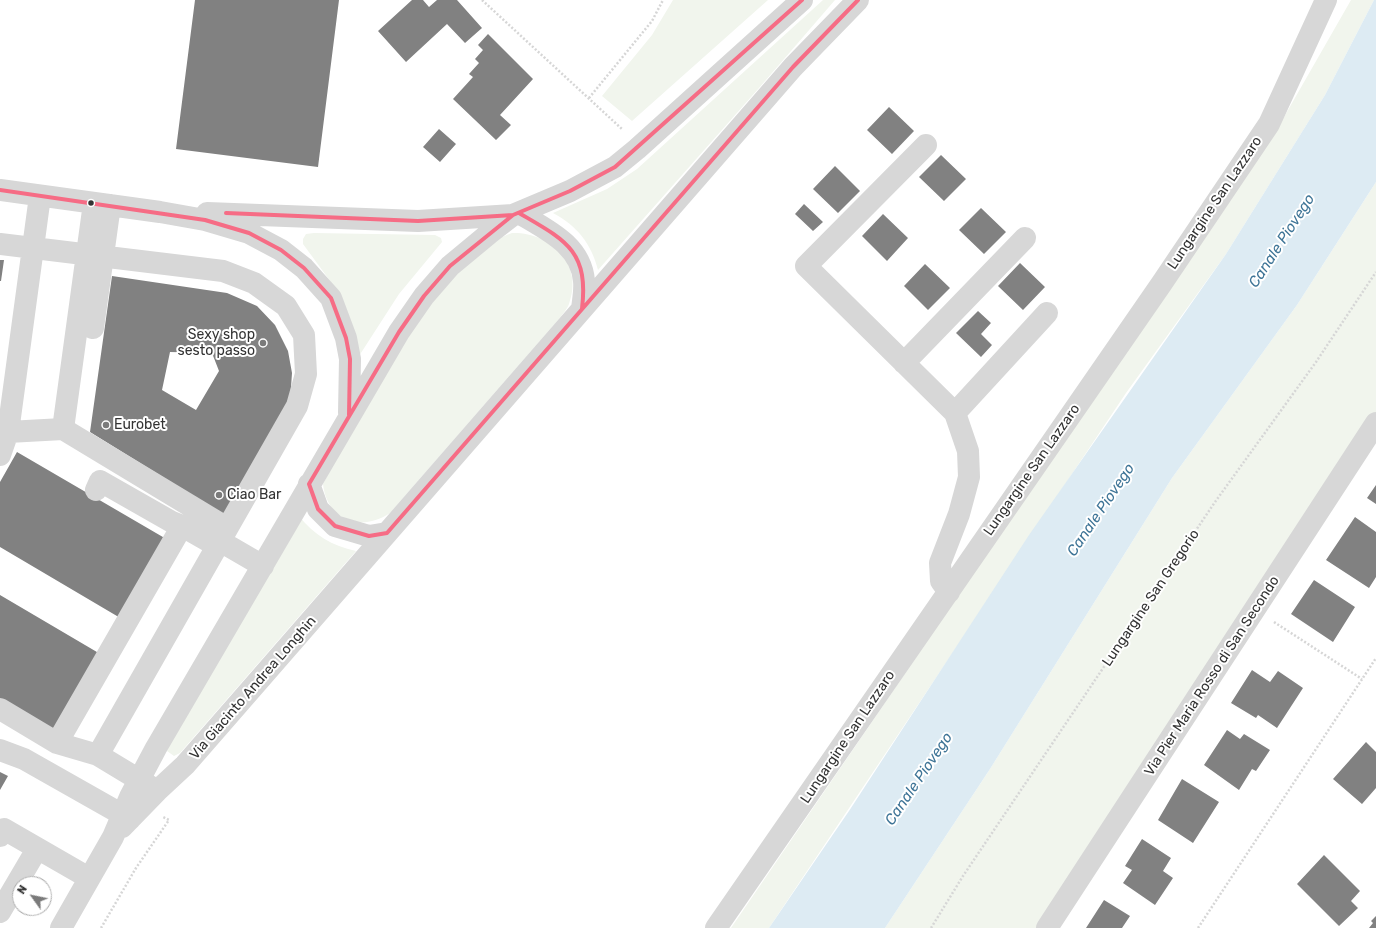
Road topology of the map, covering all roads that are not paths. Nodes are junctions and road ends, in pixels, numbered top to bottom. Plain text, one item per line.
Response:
1 (802, 0) edge
2 (858, 0) edge
3 (1326, 0) edge
4 (926, 144) dead end
5 (0, 190) edge
6 (40, 196) junction
7 (102, 204) junction
8 (160, 212) junction
9 (516, 214) junction
10 (1025, 238) dead end
11 (0, 244) edge
12 (33, 249) junction
13 (95, 256) junction
14 (582, 309) junction
15 (1047, 313) dead end
16 (93, 328) dead end
17 (904, 363) junction
18 (955, 413) junction
19 (349, 415) junction
20 (1376, 423) edge
21 (63, 429) junction
22 (8, 432) junction
23 (0, 455) edge
24 (309, 484) junction
25 (96, 490) dead end
26 (182, 526) junction
27 (387, 534) junction
28 (221, 538) junction
29 (263, 566) junction
30 (949, 592) junction
31 (0, 709) edge
32 (57, 743) junction
33 (0, 750) edge
34 (98, 755) junction
35 (139, 779) junction
36 (157, 791) junction
37 (126, 817) junction
38 (0, 836) edge
39 (37, 849) junction
40 (90, 878) junction
41 (0, 912) edge
42 (61, 928) edge
43 (716, 928) edge
44 (1047, 928) edge

1 - 9 street, Via Giacinto Andrea Longhin
2 - 14 street, Via Giacinto Andrea Longhin
3 - 30 street, Lungargine San Lazzaro
4 - 17 street
5 - 6 street
6 - 7 street
6 - 12 street
7 - 8 street
7 - 13 street
8 - 9 street
8 - 19 street
9 - 14 street
9 - 19 street, Via Giacinto Andrea Longhin
10 - 17 street
11 - 12 street
12 - 13 street
12 - 22 street
13 - 16 street
13 - 21 street
13 - 28 street
14 - 27 street, Via Giacinto Andrea Longhin
15 - 18 street
17 - 18 street
18 - 30 street
19 - 24 street, Via Giacinto Andrea Longhin
20 - 44 street, Via Pier Maria Rosso di San Secondo
21 - 22 street
21 - 28 street
22 - 23 street
24 - 27 street
24 - 29 street, Via Giacinto Andrea Longhin
25 - 26 street
26 - 28 street
26 - 32 street
27 - 36 street, Via Giacinto Andrea Longhin
28 - 29 street
28 - 34 street
29 - 35 street, Via Giacinto Andrea Longhin
30 - 43 street, Lungargine San Lazzaro
31 - 32 street
32 - 34 street
33 - 37 street
34 - 35 street
35 - 36 street
35 - 37 street, Via Giacinto Andrea Longhin
36 - 37 street, Via Giacinto Andrea Longhin
37 - 40 street, Via Giacinto Andrea Longhin
38 - 39 street
39 - 40 street
39 - 41 street
40 - 42 street, Via Giacinto Andrea Longhin

